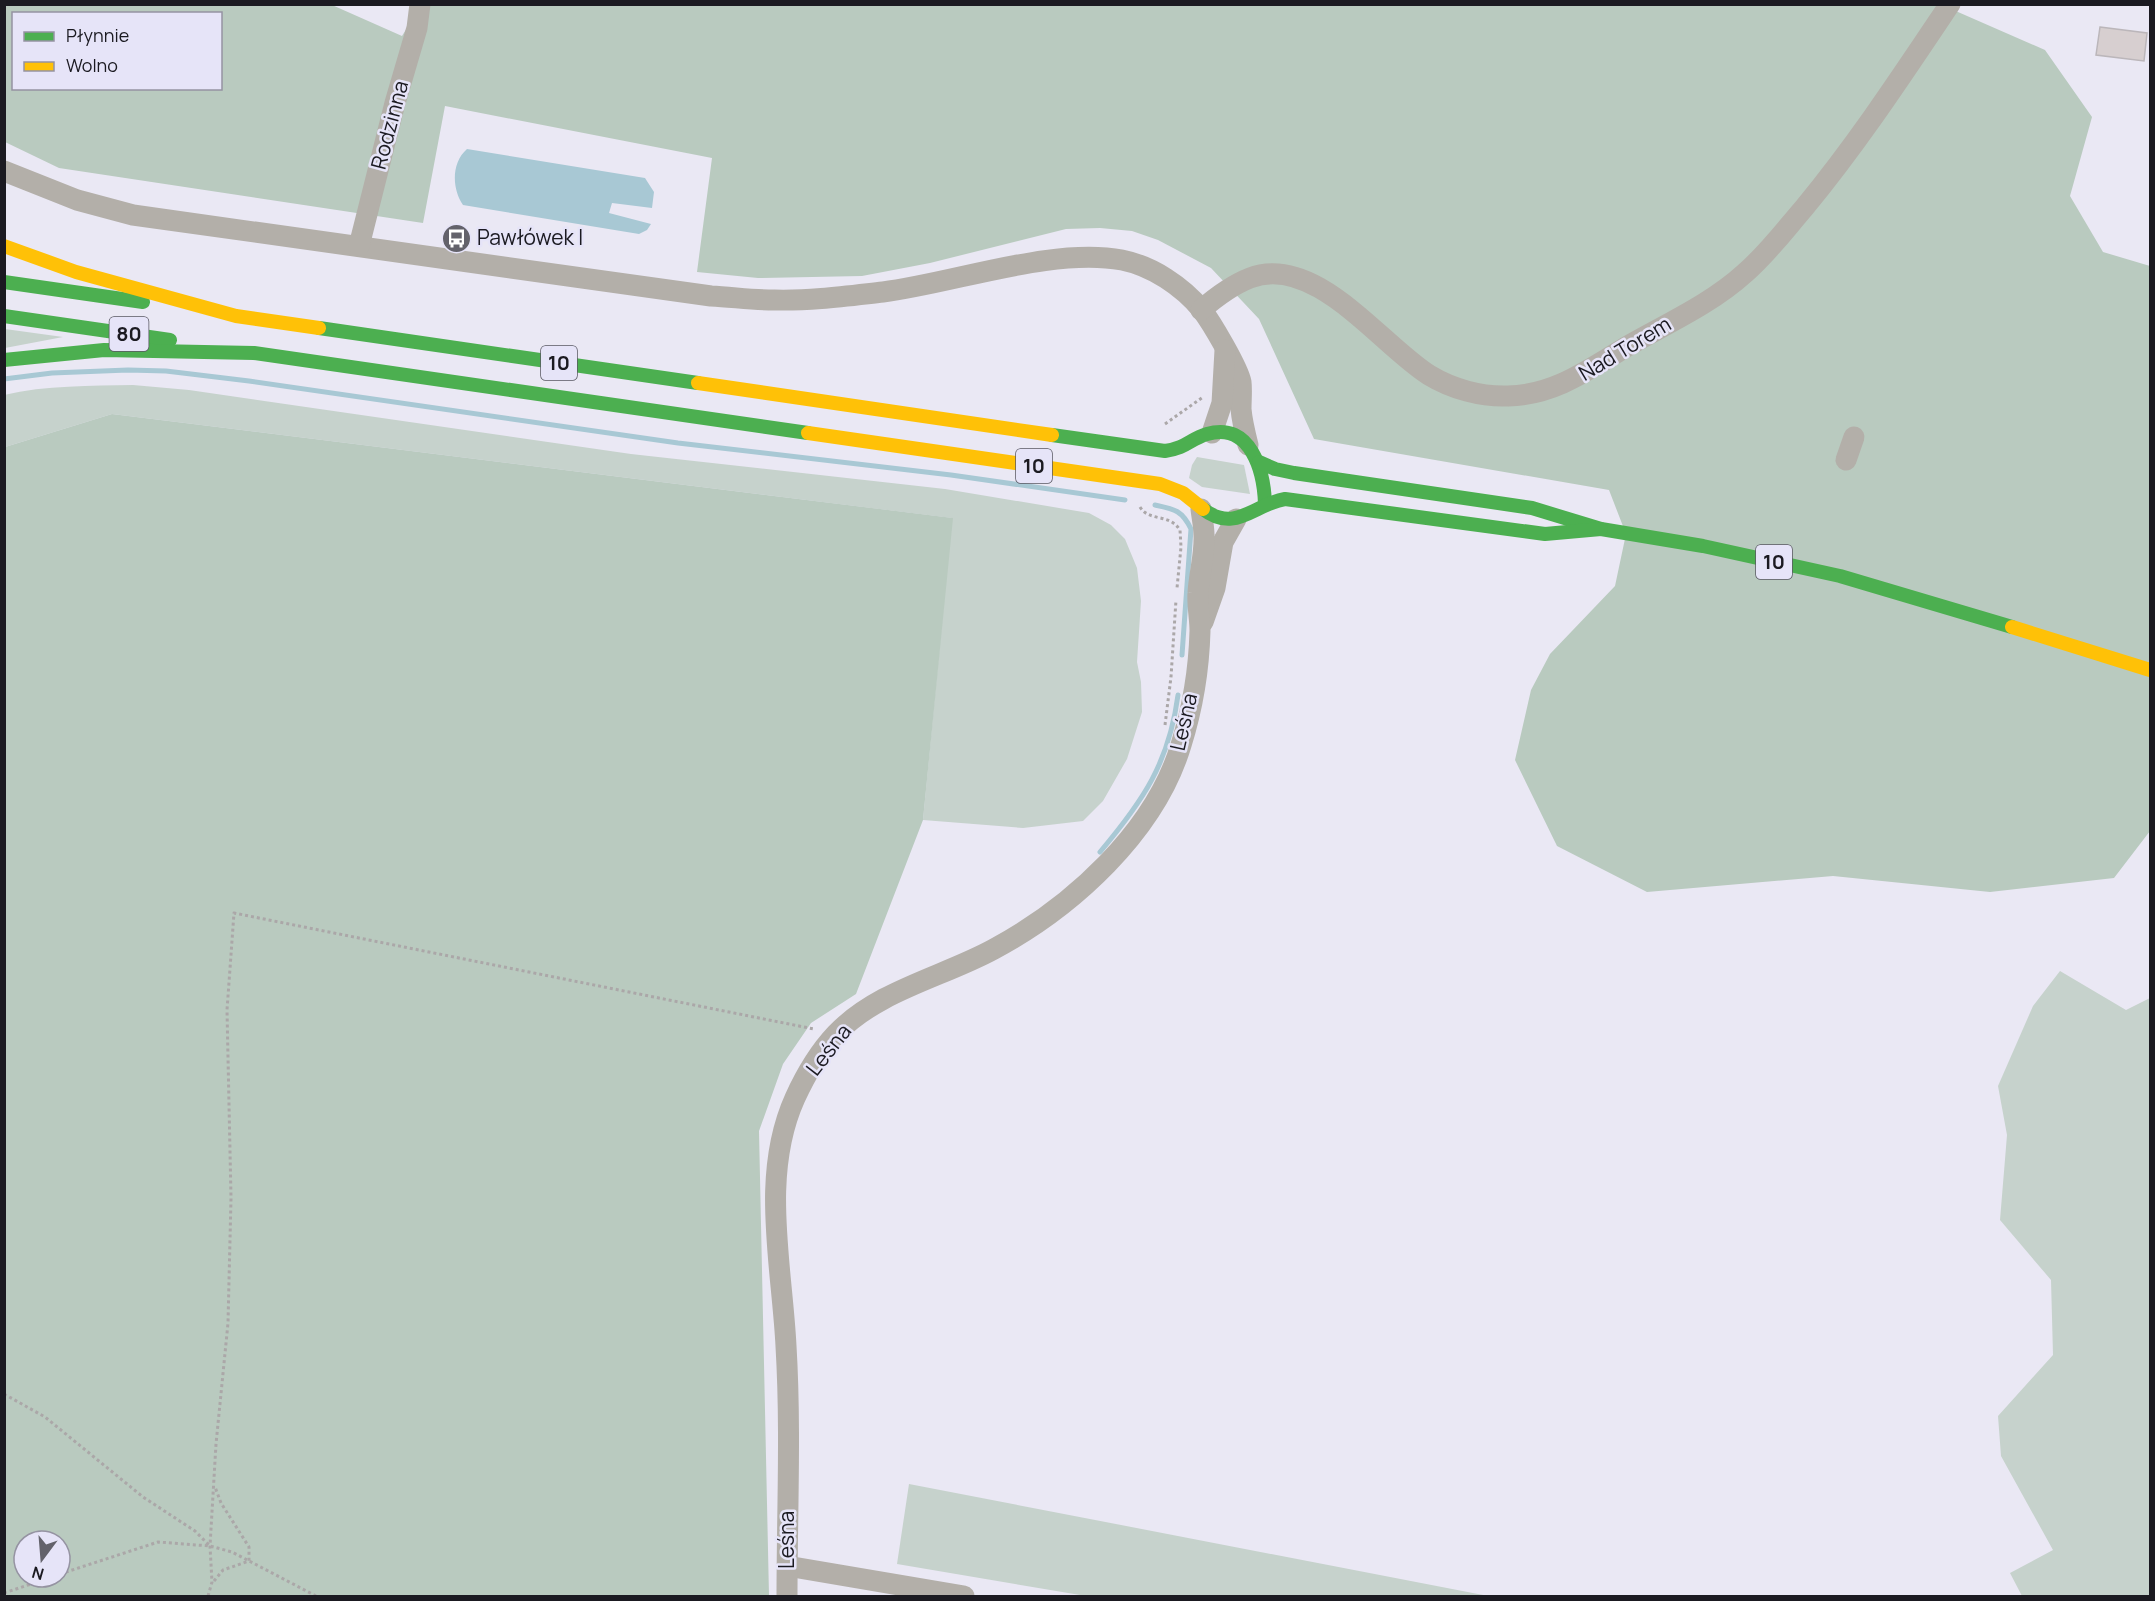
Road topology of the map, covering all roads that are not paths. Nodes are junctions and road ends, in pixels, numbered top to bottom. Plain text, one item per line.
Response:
1 (420, 4) edge
2 (1950, 4) edge
3 (4, 171) edge
4 (4, 246) edge
5 (359, 246) junction
6 (4, 282) edge
7 (1201, 310) junction
8 (4, 316) edge
9 (236, 316) junction
10 (1225, 350) junction
11 (254, 353) junction
12 (4, 360) edge
13 (1212, 433) junction
14 (1854, 438) dead end
15 (1184, 446) junction
16 (1254, 453) junction
17 (1846, 460) dead end
18 (1194, 502) junction
19 (1265, 504) junction
20 (1236, 519) junction
21 (1601, 530) junction
22 (1200, 631) junction
23 (2151, 670) edge
24 (787, 1566) junction
25 (787, 1596) edge
26 (964, 1596) edge

1 - 5 street, Rodzinna
2 - 7 street, Nad Torem
3 - 5 street
4 - 9 main road, 10
5 - 7 street
6 - 9 main road, 80
7 - 10 street
8 - 11 main road, 80
9 - 15 main road, 10
10 - 13 street
10 - 16 street
11 - 12 main road, 10
11 - 18 main road, 10
13 - 15 main road, 10
13 - 16 main road, 10
14 - 17 street
15 - 18 main road
16 - 19 main road
16 - 21 main road, 10
18 - 20 main road, 10
18 - 22 street, Leśna
19 - 20 main road, 10
19 - 21 main road, 10
20 - 22 street, Leśna
21 - 23 main road, 10
22 - 24 street, Leśna
24 - 25 street, Leśna
24 - 26 street

